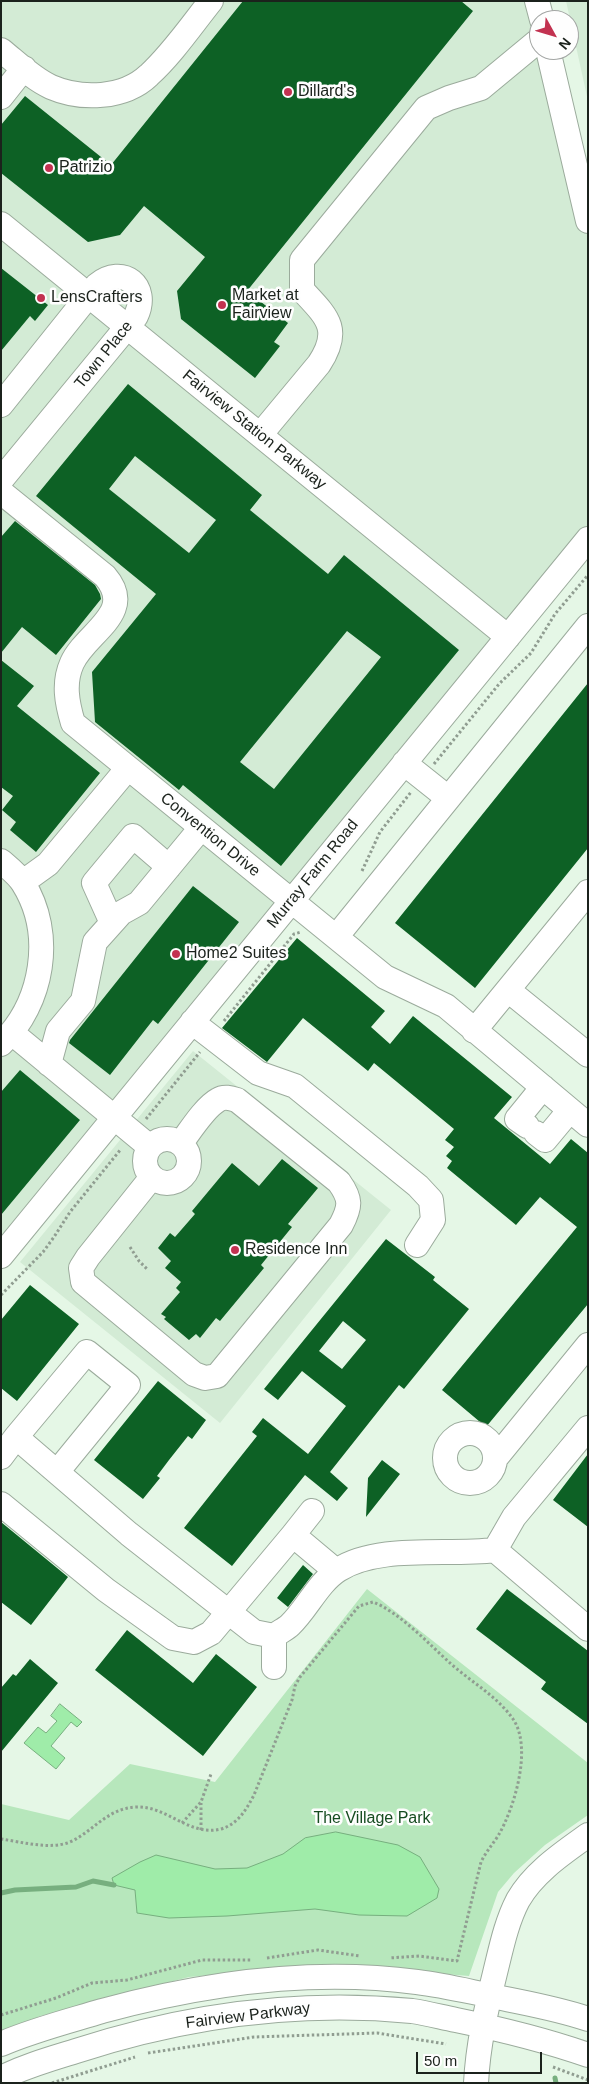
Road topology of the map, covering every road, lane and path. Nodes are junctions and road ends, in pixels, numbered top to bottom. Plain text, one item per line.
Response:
1 (211, 1) edge
2 (529, 48) edge
3 (1, 50) edge
4 (550, 60) edge
5 (24, 68) junction
6 (1, 96) edge
7 (588, 221) edge
8 (1, 224) edge
9 (90, 296) junction
10 (127, 326) junction
11 (1, 405) edge
12 (260, 435) junction
13 (1, 480) edge
14 (1, 492) edge
15 (588, 539) edge
16 (588, 575) edge
17 (588, 626) edge
18 (508, 636) junction
19 (404, 764) junction
20 (128, 768) junction
21 (423, 778) junction
22 (448, 798) junction
23 (201, 828) junction
24 (1, 861) edge
25 (169, 866) junction
26 (359, 876) dead end
27 (23, 882) junction
28 (588, 892) edge
29 (291, 901) junction
30 (313, 919) junction
31 (112, 922) junction
32 (336, 937) junction
33 (508, 990) junction
34 (192, 1022) junction
35 (474, 1031) junction
36 (211, 1037) junction
37 (7, 1038) edge
38 (588, 1055) edge
39 (49, 1064) junction
40 (246, 1064) junction
41 (543, 1087) junction
42 (219, 1099) junction
43 (579, 1117) edge
44 (114, 1118) junction
45 (142, 1141) junction
46 (181, 1143) junction
47 (152, 1177) junction
48 (417, 1245) dead end
49 (130, 1247) dead end
50 (1, 1256) edge
51 (148, 1270) dead end
52 (1, 1295) edge
53 (588, 1345) edge
54 (588, 1428) edge
55 (16, 1437) junction
56 (1, 1457) edge
57 (495, 1459) dead end
58 (57, 1472) junction
59 (1, 1504) edge
60 (312, 1511) dead end
61 (292, 1535) junction
62 (495, 1550) junction
63 (336, 1571) junction
64 (228, 1611) junction
65 (588, 1629) edge
66 (274, 1636) junction
67 (274, 1666) dead end
68 (211, 1774) dead end
69 (201, 1802) junction
70 (182, 1823) junction
71 (201, 1830) junction
72 (588, 1835) edge
73 (1, 1839) edge
74 (367, 1957) dead end
75 (384, 1958) dead end
76 (490, 1996) junction
77 (1, 2015) edge
78 (588, 2019) edge
79 (483, 2025) junction
80 (1, 2044) edge
81 (446, 2044) dead end
82 (588, 2055) edge
83 (1, 2078) edge
84 (52, 2083) edge
85 (476, 2083) edge

1 - 5 street
2 - 12 street
3 - 5 street
4 - 7 street
5 - 6 street
8 - 9 street, Fairview Station Parkway
9 - 10 street, Fairview Station Parkway
9 - 10 street, Town Place
9 - 11 street, Town Place
10 - 12 street, Fairview Station Parkway
10 - 13 street, Town Place
12 - 18 street, Fairview Station Parkway
14 - 20 street, Convention Drive
15 - 18 street, Murray Farm Road
16 - 21 path
17 - 22 street
18 - 19 street, Murray Farm Road
19 - 21 street
19 - 29 street, Murray Farm Road
20 - 23 street, Convention Drive
20 - 27 street
21 - 22 street
21 - 26 path
22 - 32 street
23 - 25 street
23 - 29 street, Convention Drive
24 - 27 street
25 - 31 street
25 - 31 street
27 - 37 street
28 - 33 street
29 - 30 street, Convention Drive
29 - 34 street, Murray Farm Road
30 - 32 street, Convention Drive
30 - 36 path
31 - 39 street
32 - 35 street, Convention Drive
33 - 35 street
33 - 38 street
34 - 36 street
34 - 44 street, Murray Farm Road
35 - 41 street, Convention Drive
36 - 40 street
36 - 45 path
37 - 39 street
39 - 44 street
40 - 42 street
40 - 48 street
41 - 43 street, Convention Drive
41 - 43 street
42 - 46 street
42 - 47 street
44 - 45 street
44 - 50 street, Murray Farm Road
45 - 46 street
45 - 47 street
45 - 52 path
46 - 47 street
49 - 51 path
53 - 57 street
54 - 62 street
55 - 56 street
55 - 58 street
55 - 58 street
58 - 64 street
59 - 64 street
60 - 61 street
61 - 63 street
61 - 64 street
62 - 63 street
62 - 65 street
63 - 66 street
64 - 66 street
66 - 67 street
68 - 69 path
69 - 70 path
69 - 71 path
70 - 71 path
70 - 73 path
71 - 75 path
72 - 76 street
74 - 77 path
76 - 78 street, Fairview Parkway
76 - 79 street
76 - 80 street, Fairview Parkway
79 - 82 street, Fairview Parkway
79 - 83 street, Fairview Parkway
79 - 85 street
81 - 84 path

